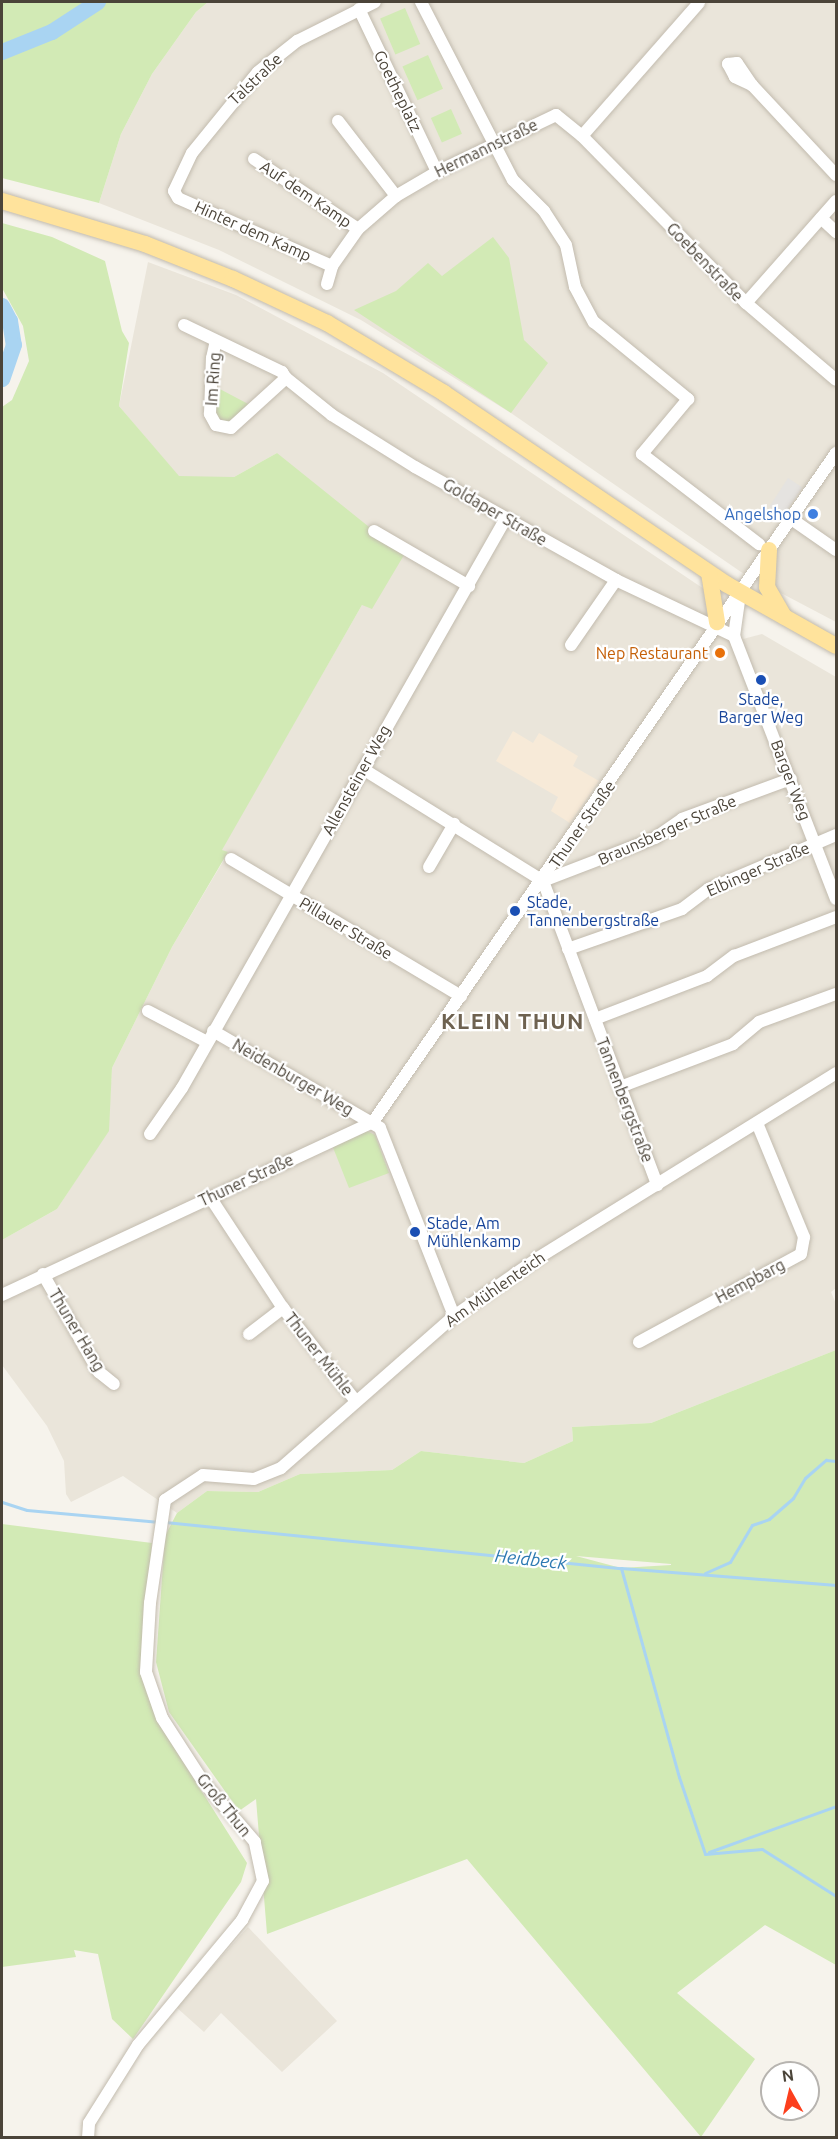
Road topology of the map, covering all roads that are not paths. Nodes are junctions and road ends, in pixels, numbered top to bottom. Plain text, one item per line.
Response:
1 (375, 2) edge
2 (421, 2) edge
3 (699, 3) edge
4 (358, 9) junction
5 (752, 85) dead end
6 (338, 121) dead end
7 (582, 136) junction
8 (492, 145) junction
9 (254, 159) dead end
10 (437, 172) junction
11 (837, 175) edge
12 (174, 195) joint
13 (396, 196) junction
14 (2, 201) edge
15 (837, 201) edge
16 (821, 218) junction
17 (358, 229) junction
18 (837, 232) edge
19 (332, 266) junction
20 (327, 284) dead end
21 (746, 303) junction
22 (184, 325) dead end
23 (216, 341) junction
24 (286, 378) junction
25 (837, 380) edge
26 (837, 453) edge
27 (506, 518) junction
28 (790, 519) junction
29 (374, 531) dead end
30 (764, 547) junction
31 (837, 550) edge
32 (709, 573) junction
33 (616, 580) junction
34 (469, 586) junction
35 (741, 593) junction
36 (786, 620) junction
37 (716, 625) junction
38 (734, 636) junction
39 (571, 645) dead end
40 (837, 646) edge
41 (363, 769) junction
42 (791, 779) junction
43 (454, 824) junction
44 (837, 836) edge
45 (816, 844) junction
46 (231, 859) dead end
47 (429, 867) dead end
48 (543, 881) junction
49 (291, 895) junction
50 (837, 899) edge
51 (837, 917) edge
52 (568, 949) junction
53 (837, 994) edge
54 (461, 996) junction
55 (148, 1011) dead end
56 (595, 1019) junction
57 (213, 1031) junction
58 (207, 1042) junction
59 (837, 1073) edge
60 (620, 1087) junction
61 (373, 1122) junction
62 (758, 1123) junction
63 (150, 1134) dead end
64 (657, 1185) junction
65 (210, 1197) junction
66 (43, 1274) junction
67 (2, 1295) edge
68 (283, 1308) junction
69 (454, 1316) junction
70 (249, 1334) dead end
71 (639, 1342) dead end
72 (114, 1384) dead end
73 (354, 1400) junction
74 (165, 1500) joint
75 (88, 2138) edge

1 - 4 street, Talstraße
2 - 8 street
3 - 7 street
4 - 10 street, Goetheplatz
4 - 12 street, Talstraße
5 - 11 street
6 - 13 street
7 - 8 street, Hermannstraße
7 - 21 street, Goebenstraße
8 - 10 street, Hermannstraße
8 - 30 street
9 - 17 street, Auf dem Kamp
10 - 13 street, Hermannstraße
12 - 19 street, Hinter dem Kamp
13 - 17 street, Hermannstraße
14 - 32 main road
15 - 16 street
16 - 18 street
16 - 21 street
17 - 19 street, Hermannstraße
19 - 20 street, Hermannstraße
21 - 25 street, Goebenstraße
22 - 23 street, Im Ring
23 - 24 street, Im Ring
23 - 24 street, Im Ring
24 - 27 street, Goldaper Straße
26 - 28 street, Thuner Straße
27 - 33 street, Goldaper Straße
27 - 34 street, Allensteiner Weg
28 - 30 street, Thuner Straße
28 - 31 street
29 - 34 street
30 - 35 street, Thuner Straße
30 - 36 main road
32 - 35 main road
32 - 37 main road
33 - 37 street, Goldaper Straße
33 - 39 street
34 - 41 street, Allensteiner Weg
35 - 36 main road
35 - 37 street, Thuner Straße
35 - 38 street
36 - 40 main road
37 - 38 street, Goldaper Straße
37 - 48 street, Thuner Straße
38 - 42 street, Barger Weg
41 - 43 street
41 - 49 street, Allensteiner Weg
42 - 45 street, Barger Weg
42 - 48 street, Braunsberger Straße
43 - 47 street
43 - 48 street
44 - 45 street, Elbinger Straße
45 - 50 street, Barger Weg
45 - 52 street, Elbinger Straße
46 - 49 street, Pillauer Straße
48 - 52 street, Tannenbergstraße
48 - 54 street, Thuner Straße
49 - 54 street, Pillauer Straße
49 - 57 street, Allensteiner Weg
51 - 56 street
52 - 56 street, Tannenbergstraße
53 - 60 street
54 - 61 street, Thuner Straße
55 - 58 street
56 - 60 street, Tannenbergstraße
57 - 58 street, Allensteiner Weg
57 - 61 street, Neidenburger Weg
58 - 63 street, Allensteiner Weg
59 - 62 street, Am Mühlenteich
60 - 64 street, Tannenbergstraße
61 - 65 street, Thuner Straße
61 - 69 street
62 - 64 street, Am Mühlenteich
62 - 71 street, Hempbarg
64 - 69 street, Am Mühlenteich
65 - 66 street, Thuner Straße
65 - 68 street, Thuner Mühle
66 - 67 street, Thuner Straße
66 - 72 street, Thuner Hang
68 - 70 street, Thuner Mühle
68 - 73 street, Thuner Mühle
69 - 73 street, Am Mühlenteich
73 - 74 street, Am Mühlenteich
74 - 75 street, Groß Thun

